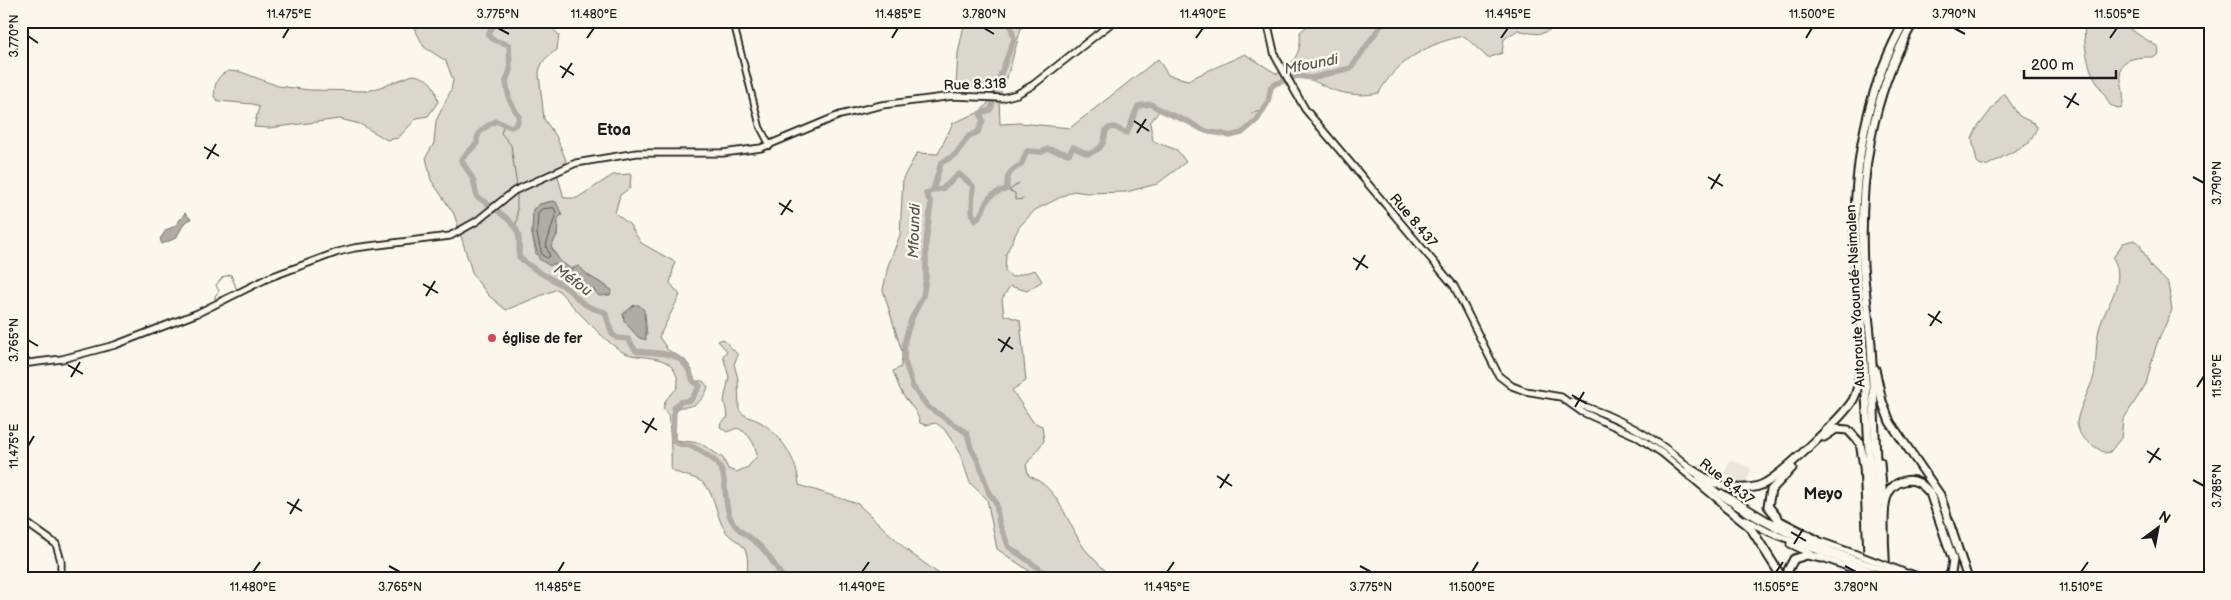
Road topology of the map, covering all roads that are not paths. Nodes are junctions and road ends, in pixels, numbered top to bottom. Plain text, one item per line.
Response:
1 (733, 21) edge
2 (1114, 21) edge
3 (1267, 21) edge
4 (1905, 21) edge
5 (1914, 21) edge
6 (770, 146) junction
7 (1862, 336) junction
8 (1871, 344) junction
9 (21, 364) edge
10 (1865, 393) junction
11 (1567, 400) junction
12 (1876, 441) junction
13 (1864, 466) junction
14 (1689, 468) junction
15 (1707, 484) junction
16 (1724, 506) junction
17 (21, 519) edge
18 (1769, 532) junction
19 (1884, 538) junction
20 (1817, 540) junction
21 (1822, 558) junction
22 (1856, 562) junction
23 (1894, 574) edge
24 (1908, 576) edge
25 (61, 579) edge
26 (1783, 579) edge
27 (1789, 579) edge
28 (1869, 579) edge
29 (1878, 579) edge
30 (1886, 579) edge
31 (1922, 579) edge
32 (1946, 579) edge
33 (1968, 579) edge

1 - 6 street
2 - 6 main road, Rue 8.318
3 - 11 main road, Rue 8.437
4 - 7 highway, Autoroute Yaoundé-Nsimalen
5 - 8 highway, Autoroute Yaoundé-Nsimalen
6 - 9 main road, Rue 8.318
7 - 10 highway, Autoroute Yaoundé-Nsimalen
7 - 14 highway
8 - 12 highway, Autoroute Yaoundé-Nsimalen
8 - 33 highway
10 - 13 highway
10 - 29 highway, Autoroute Yaoundé-Nsimalen
11 - 14 main road, Rue 8.437
11 - 16 main road, Rue 8.437
12 - 19 highway
12 - 29 highway, Autoroute Yaoundé-Nsimalen
13 - 20 highway
13 - 28 highway
14 - 15 main road, Rue 8.437
15 - 20 main road
15 - 22 main road, Rue 8.437
16 - 18 main road, Rue 8.437
16 - 26 highway
17 - 25 main road
18 - 21 main road
18 - 22 main road, Rue 8.437
19 - 30 highway
19 - 32 highway
20 - 22 main road
21 - 22 main road
21 - 27 highway
22 - 23 main road, Rue 8.437, bridge
22 - 29 main road, bridge
23 - 24 main road, Rue 8.437
24 - 31 highway

